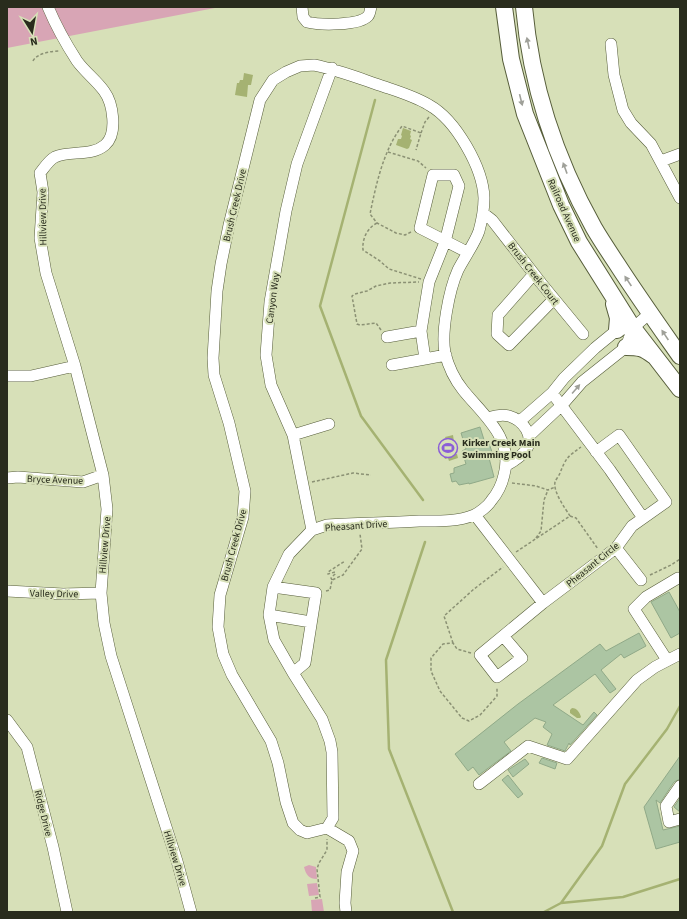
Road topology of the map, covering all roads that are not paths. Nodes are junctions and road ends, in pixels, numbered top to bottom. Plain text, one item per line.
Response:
1 (48, 7) edge
2 (302, 7) edge
3 (371, 7) edge
4 (504, 7) edge
5 (524, 7) edge
6 (611, 44) dead end
7 (332, 68) junction
8 (680, 154) edge
9 (662, 161) junction
10 (680, 198) edge
11 (483, 213) junction
12 (445, 242) junction
13 (467, 252) junction
14 (534, 274) junction
15 (602, 279) junction
16 (554, 299) junction
17 (650, 313) junction
18 (634, 328) junction
19 (617, 330) junction
20 (421, 331) junction
21 (583, 334) dead end
22 (387, 337) road end
23 (626, 347) junction
24 (446, 355) junction
25 (680, 356) edge
26 (657, 358) junction
27 (425, 359) junction
28 (392, 365) dead end
29 (75, 366) junction
30 (7, 376) edge
31 (680, 389) edge
32 (552, 393) junction
33 (562, 405) junction
34 (488, 418) junction
35 (520, 422) junction
36 (329, 424) dead end
37 (292, 435) junction
38 (529, 436) junction
39 (504, 444) joint
40 (596, 452) junction
41 (507, 465) junction
42 (103, 474) junction
43 (7, 478) edge
44 (475, 515) junction
45 (643, 518) junction
46 (312, 530) junction
47 (616, 548) junction
48 (679, 578) edge
49 (641, 580) road end
50 (273, 587) junction
51 (7, 591) edge
52 (100, 593) junction
53 (543, 603) junction
54 (269, 615) junction
55 (311, 622) junction
56 (503, 636) junction
57 (680, 654) edge
58 (667, 660) junction
59 (293, 673) junction
60 (7, 720) edge
61 (478, 784) dead end
62 (680, 786) edge
63 (680, 819) edge
64 (327, 828) junction
65 (67, 912) edge
66 (191, 912) edge
67 (346, 912) edge

1 - 29 street, Hillview Drive
2 - 3 street
4 -> 15 highway, Railroad Avenue
17 -> 5 highway, Railroad Avenue
6 - 9 street
7 - 11 street, Brush Creek Drive
7 - 37 street, Canyon Way
7 - 64 street, Brush Creek Drive
8 - 9 street
9 - 10 street
11 - 13 street, Brush Creek Drive
11 - 14 street, Brush Creek Court
12 - 12 street
12 - 13 street
12 - 20 street
13 - 24 street, Brush Creek Drive
14 - 16 street, Brush Creek Court
14 - 16 street
15 - 18 highway, Railroad Avenue
15 - 19 highway
16 - 21 street, Brush Creek Court
17 - 18 street
25 -> 17 highway, Railroad Avenue
18 - 19 street
18 - 23 street
18 - 26 highway, Railroad Avenue
19 - 32 street
20 - 22 street
20 - 27 street
23 - 26 highway
33 -> 23 street
24 - 27 street
24 - 34 street, Brush Creek Drive
26 - 31 highway, Railroad Avenue
27 - 28 street
29 - 30 street
29 - 42 street, Hillview Drive
32 - 33 street
32 - 35 street
33 - 38 street
33 - 40 street
34 - 35 street
34 - 39 street, Brush Creek Drive
35 - 38 street
36 - 37 street
37 - 46 street, Canyon Way
38 - 41 street
39 - 41 street, Pheasant Drive
40 - 45 street
40 - 45 street, Pheasant Circle
41 - 44 street, Pheasant Drive
42 - 43 street, Bryce Avenue
42 - 52 street, Hillview Drive
44 - 46 street, Pheasant Drive
44 - 53 street
45 - 47 street, Pheasant Circle
46 - 50 street, Pheasant Drive
47 - 49 street
47 - 53 street, Pheasant Circle
48 - 58 street
50 - 54 street, Pheasant Drive
50 - 55 street
51 - 52 street, Valley Drive
52 - 66 street, Hillview Drive
53 - 56 street, Pheasant Circle
54 - 55 street
54 - 59 street, Pheasant Drive
55 - 59 street
56 - 56 street, Pheasant Circle
57 - 58 street
58 - 61 street
59 - 64 street, Pheasant Drive
60 - 65 street, Ridge Drive
62 - 63 street
64 - 67 street

